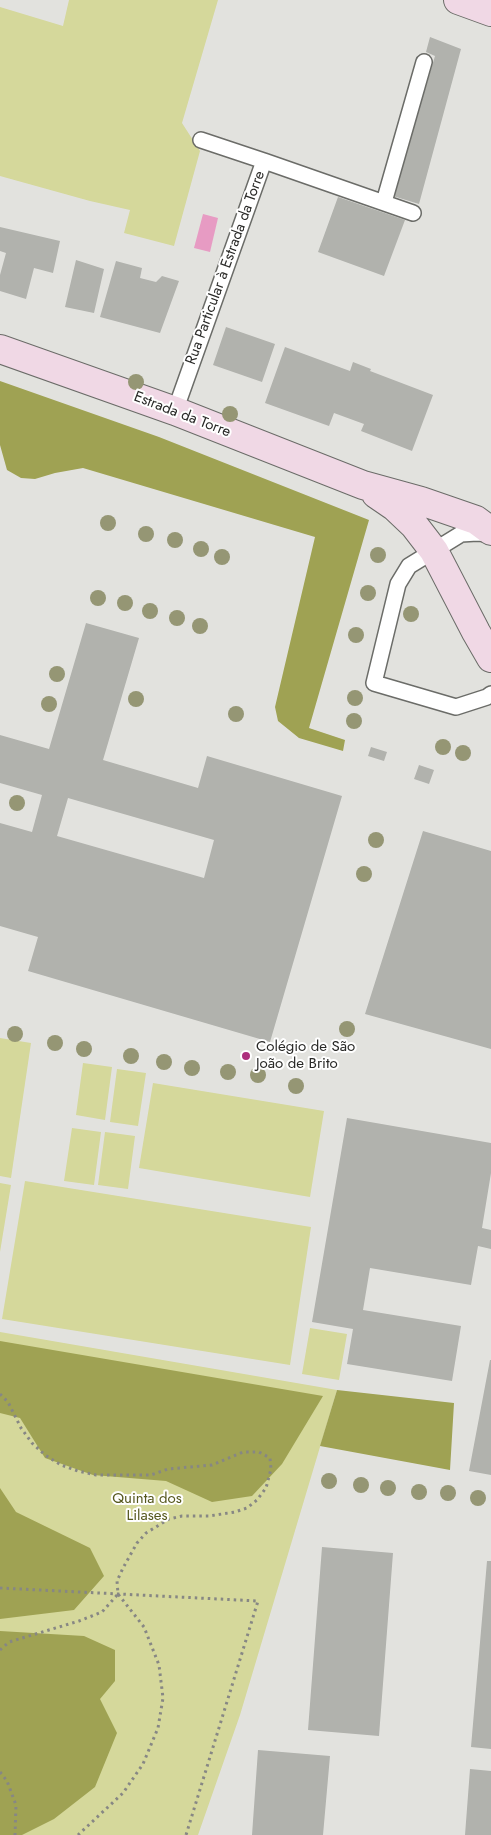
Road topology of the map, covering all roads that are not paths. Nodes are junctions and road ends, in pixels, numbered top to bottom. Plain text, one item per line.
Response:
1 (458, 0) edge
2 (491, 12) edge
3 (424, 62) dead end
4 (201, 140) dead end
5 (264, 161) junction
6 (384, 202) junction
7 (413, 213) dead end
8 (0, 349) edge
9 (175, 411) junction
10 (363, 485) junction
11 (491, 533) edge
12 (434, 551) junction
13 (491, 658) edge
14 (491, 694) edge

1 - 2 street
3 - 6 lane
4 - 5 lane
5 - 6 lane, Rua Particular à Estrada da Torre
5 - 9 lane, Rua Particular à Estrada da Torre
6 - 7 lane, Rua Particular à Estrada da Torre
8 - 9 street, Estrada da Torre
9 - 10 street, Estrada da Torre
10 - 11 street, Estrada da Torre
10 - 12 street, Estrada da Torre
11 - 12 lane, Estrada da Torre
12 - 13 street, Estrada da Torre
12 - 14 lane, Estrada da Torre

